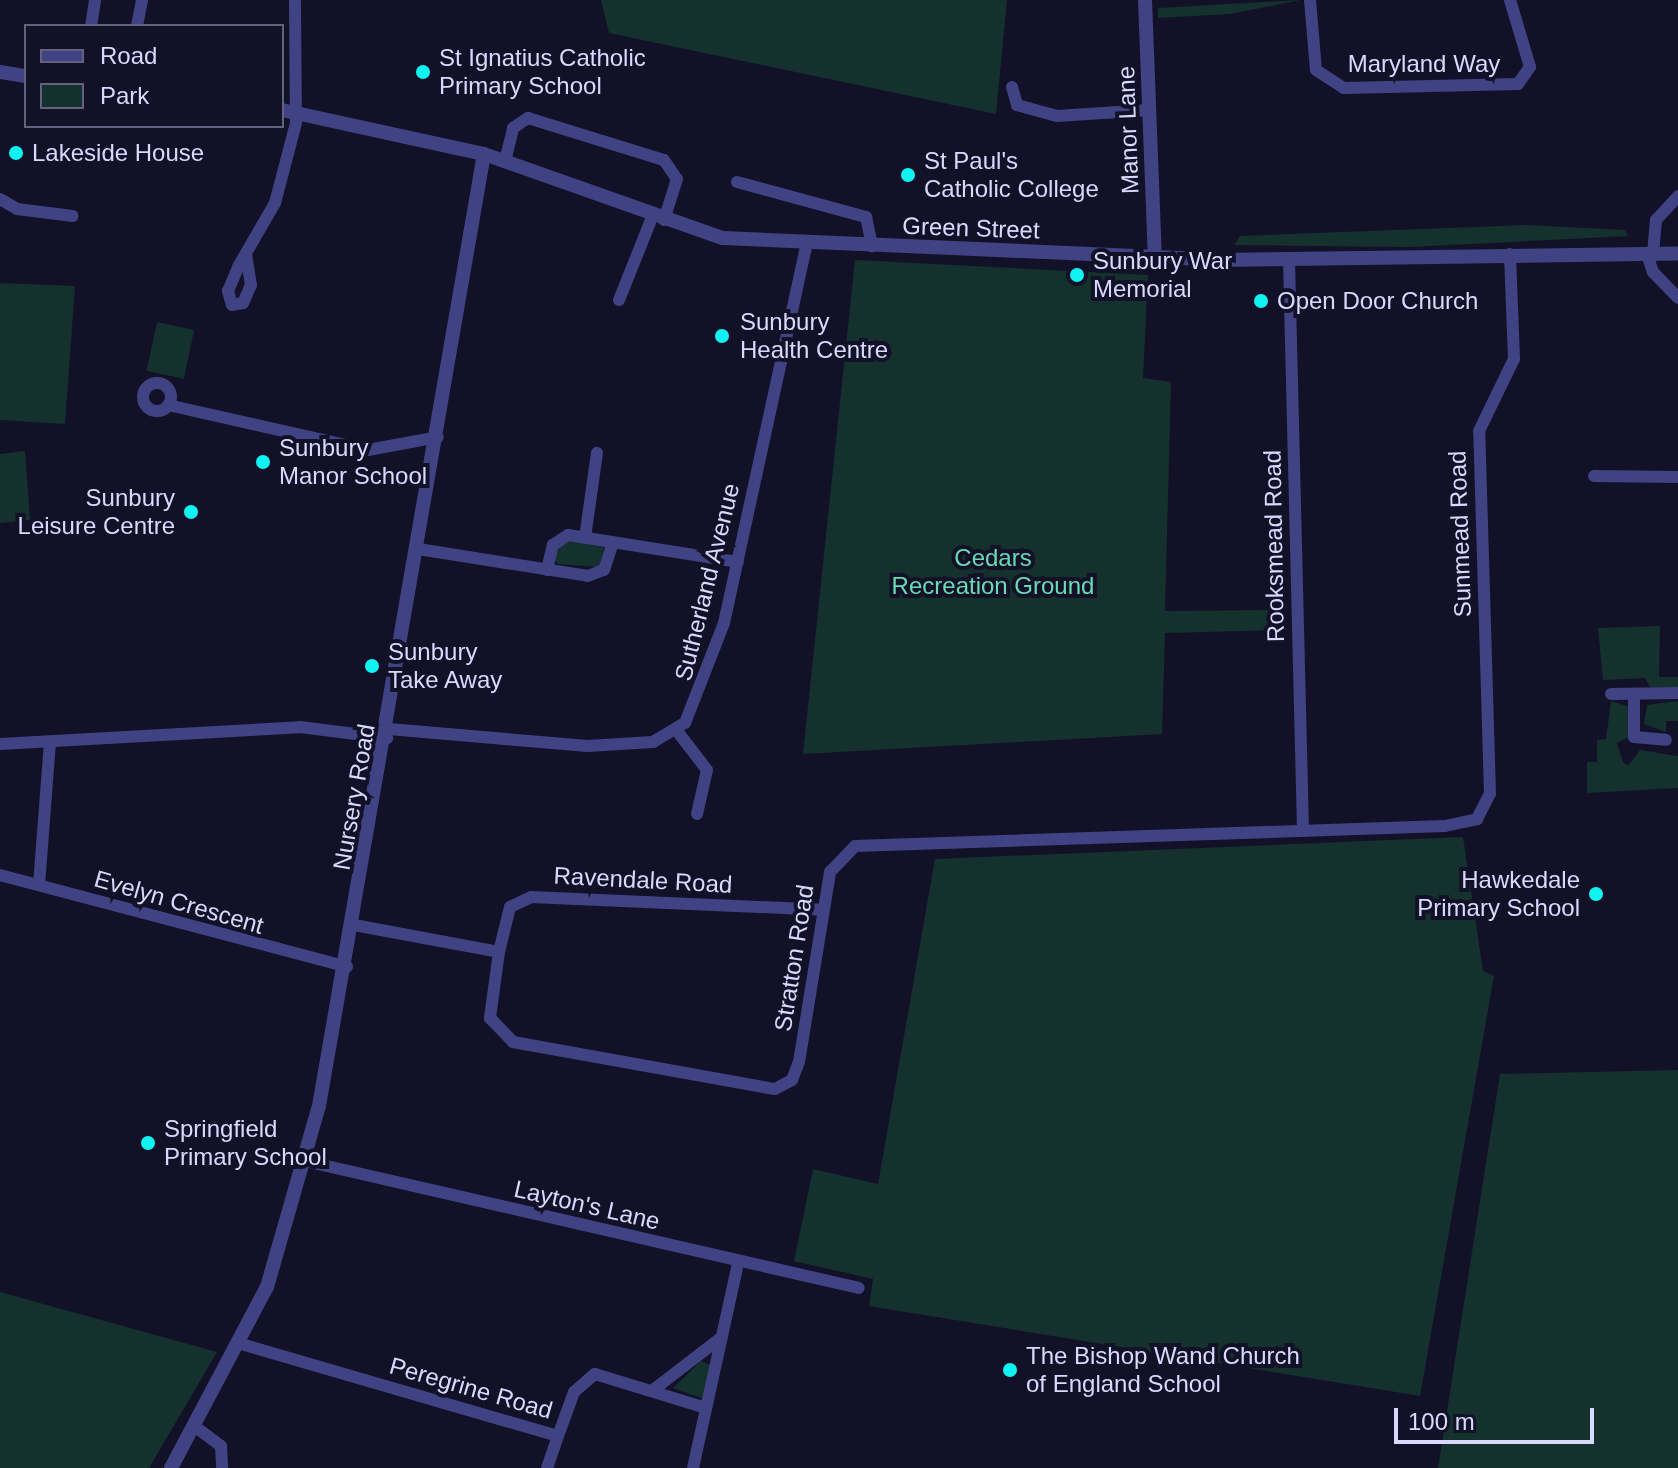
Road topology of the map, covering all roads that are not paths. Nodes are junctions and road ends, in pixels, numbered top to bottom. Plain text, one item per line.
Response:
1 (95, 0) edge
2 (142, 0) edge
3 (295, 0) edge
4 (1145, 0) edge
5 (1310, 0) edge
6 (1510, 0) edge
7 (91, 24) edge
8 (137, 24) edge
9 (0, 72) edge
10 (24, 76) edge
11 (1012, 87) dead end
12 (1149, 110) junction
13 (288, 111) edge
14 (484, 154) junction
15 (505, 161) junction
16 (737, 182) dead end
17 (1678, 196) edge
18 (0, 199) edge
19 (73, 216) dead end
20 (658, 218) junction
21 (806, 246) junction
22 (872, 246) junction
23 (246, 254) dead end
24 (1510, 254) junction
25 (1650, 254) junction
26 (1678, 254) edge
27 (1155, 258) junction
28 (1289, 261) junction
29 (1678, 298) edge
30 (619, 300) dead end
31 (168, 405) dead end
32 (438, 437) junction
33 (597, 453) dead end
34 (1594, 476) dead end
35 (1678, 477) edge
36 (585, 538) junction
37 (613, 543) junction
38 (418, 549) junction
39 (738, 562) junction
40 (547, 570) junction
41 (1678, 693) edge
42 (1611, 694) dead end
43 (1634, 694) junction
44 (677, 731) junction
45 (388, 734) junction
46 (1666, 740) dead end
47 (50, 741) junction
48 (0, 744) edge
49 (697, 814) dead end
50 (1477, 819) joint
51 (1303, 830) junction
52 (0, 875) edge
53 (39, 885) junction
54 (823, 910) junction
55 (354, 925) junction
56 (499, 952) junction
57 (347, 967) junction
58 (305, 1161) junction
59 (738, 1263) junction
60 (859, 1288) dead end
61 (722, 1337) junction
62 (241, 1344) junction
63 (653, 1390) junction
64 (706, 1408) junction
65 (193, 1425) junction
66 (558, 1436) junction
67 (171, 1468) edge
68 (222, 1468) edge
69 (547, 1468) edge
70 (693, 1468) edge

1 - 7 street
2 - 8 street
3 - 13 street
4 - 12 street, Manor Lane
5 - 6 street, Maryland Way
9 - 10 street
11 - 12 street
12 - 27 street, Manor Lane
13 - 14 street, Green Street
13 - 23 street
14 - 15 street, Green Street
14 - 32 street, Nursery Road
15 - 20 street, Green Street
15 - 20 street
16 - 22 street
17 - 25 street
18 - 19 street
20 - 21 street, Green Street
20 - 30 street
21 - 22 street, Green Street
21 - 39 street, Sutherland Avenue
22 - 27 street, Green Street
24 - 25 street, Green Street
24 - 28 street, Green Street
24 - 50 street, Sunmead Road
25 - 26 street, Green Street
25 - 29 street
27 - 28 street, Green Street
28 - 51 street, Rooksmead Road
31 - 32 street
32 - 38 street, Nursery Road
33 - 36 street
34 - 35 street
36 - 37 street
36 - 40 street
37 - 39 street
37 - 40 street
38 - 40 street
38 - 45 street, Nursery Road
39 - 44 street, Sutherland Avenue
41 - 43 street
42 - 43 street
43 - 46 street
44 - 45 street
44 - 49 street
45 - 47 street
45 - 55 street, Nursery Road
47 - 48 street
47 - 53 street
50 - 51 street, Stratton Road
51 - 54 street, Stratton Road
52 - 53 street, Evelyn Crescent
53 - 57 street, Evelyn Crescent
54 - 56 street, Ravendale Road
54 - 56 street, Stratton Road
55 - 56 street
55 - 57 street, Nursery Road
57 - 58 street, Nursery Road
58 - 59 street, Layton's Lane
58 - 62 street, Nursery Road
59 - 60 street, Layton's Lane
59 - 61 street
61 - 63 street
61 - 64 street
62 - 65 street, Nursery Road
62 - 66 street, Peregrine Road
63 - 64 street, Peregrine Road
63 - 66 street, Peregrine Road
64 - 70 street
65 - 67 street, Nursery Road
65 - 68 street
66 - 69 street

